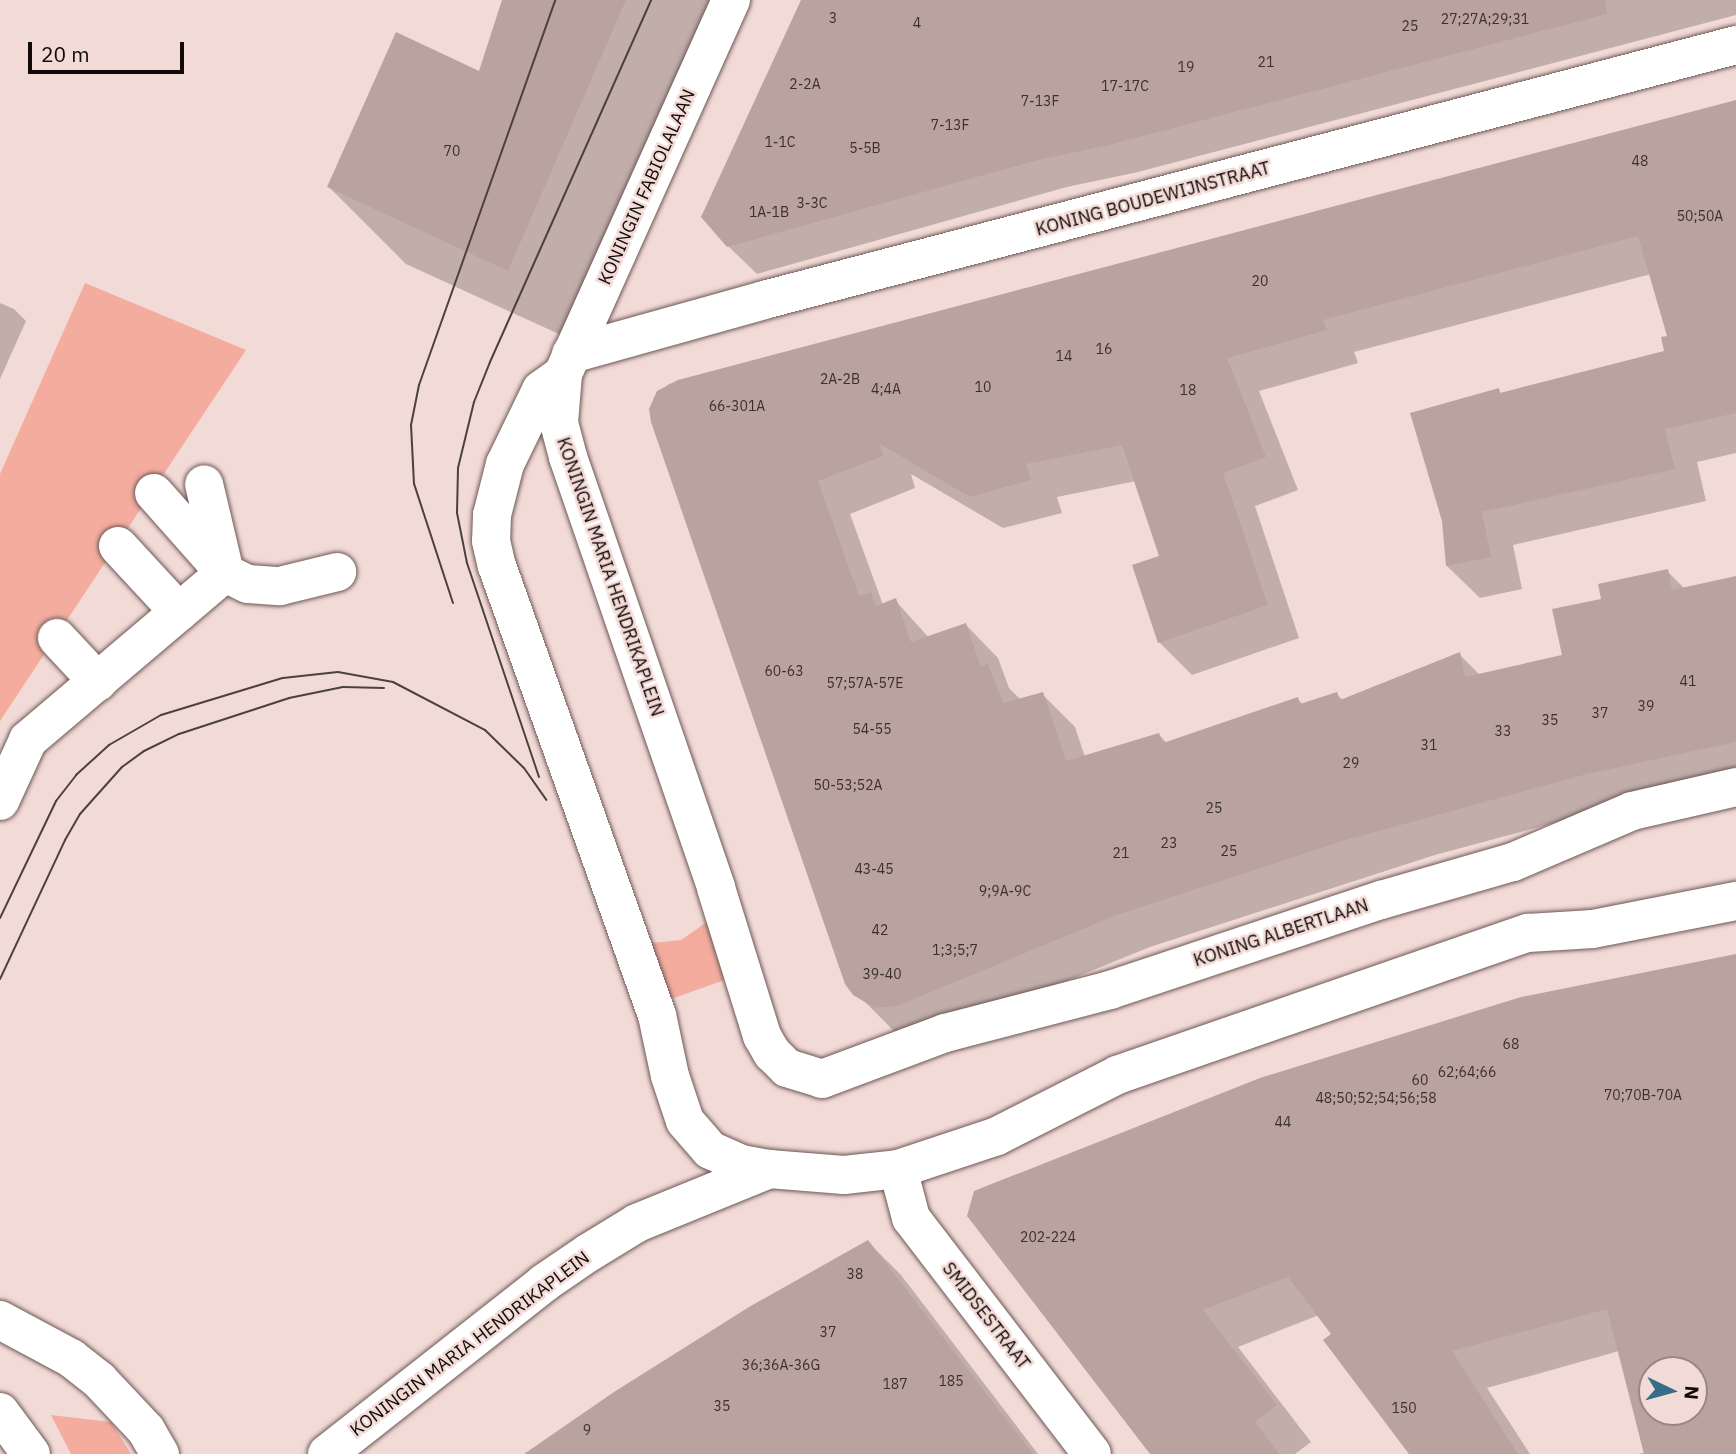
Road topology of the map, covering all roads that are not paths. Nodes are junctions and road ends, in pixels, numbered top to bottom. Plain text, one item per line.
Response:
1 (731, 0) edge
2 (1736, 45) edge
3 (567, 364) junction
4 (204, 484) dead end
5 (154, 493) dead end
6 (118, 546) dead end
7 (337, 572) dead end
8 (225, 573) junction
9 (179, 612) junction
10 (57, 638) dead end
11 (98, 681) junction
12 (1736, 788) edge
13 (0, 801) edge
14 (1736, 901) edge
15 (825, 1078) joint
16 (769, 1169) junction
17 (898, 1169) junction
18 (0, 1320) edge
19 (0, 1412) edge
20 (31, 1454) edge
21 (160, 1454) edge
22 (327, 1454) edge
23 (1092, 1454) edge

1 - 3 street, KONINGIN FABIOLALAAN
2 - 3 street, KONING BOUDEWIJNSTRAAT
3 - 15 street, KONINGIN MARIA HENDRIKAPLEIN
3 - 16 street, KONINGIN MARIA HENDRIKAPLEIN
4 - 8 street
5 - 8 street
6 - 9 street
7 - 8 street
8 - 9 street
9 - 11 street
10 - 11 street
11 - 13 street
12 - 15 street, KONING ALBERTLAAN
14 - 17 street
16 - 17 street, KONINGIN MARIA HENDRIKAPLEIN
16 - 22 street, KONINGIN MARIA HENDRIKAPLEIN
17 - 23 street, SMIDSESTRAAT
18 - 21 street
19 - 20 street

